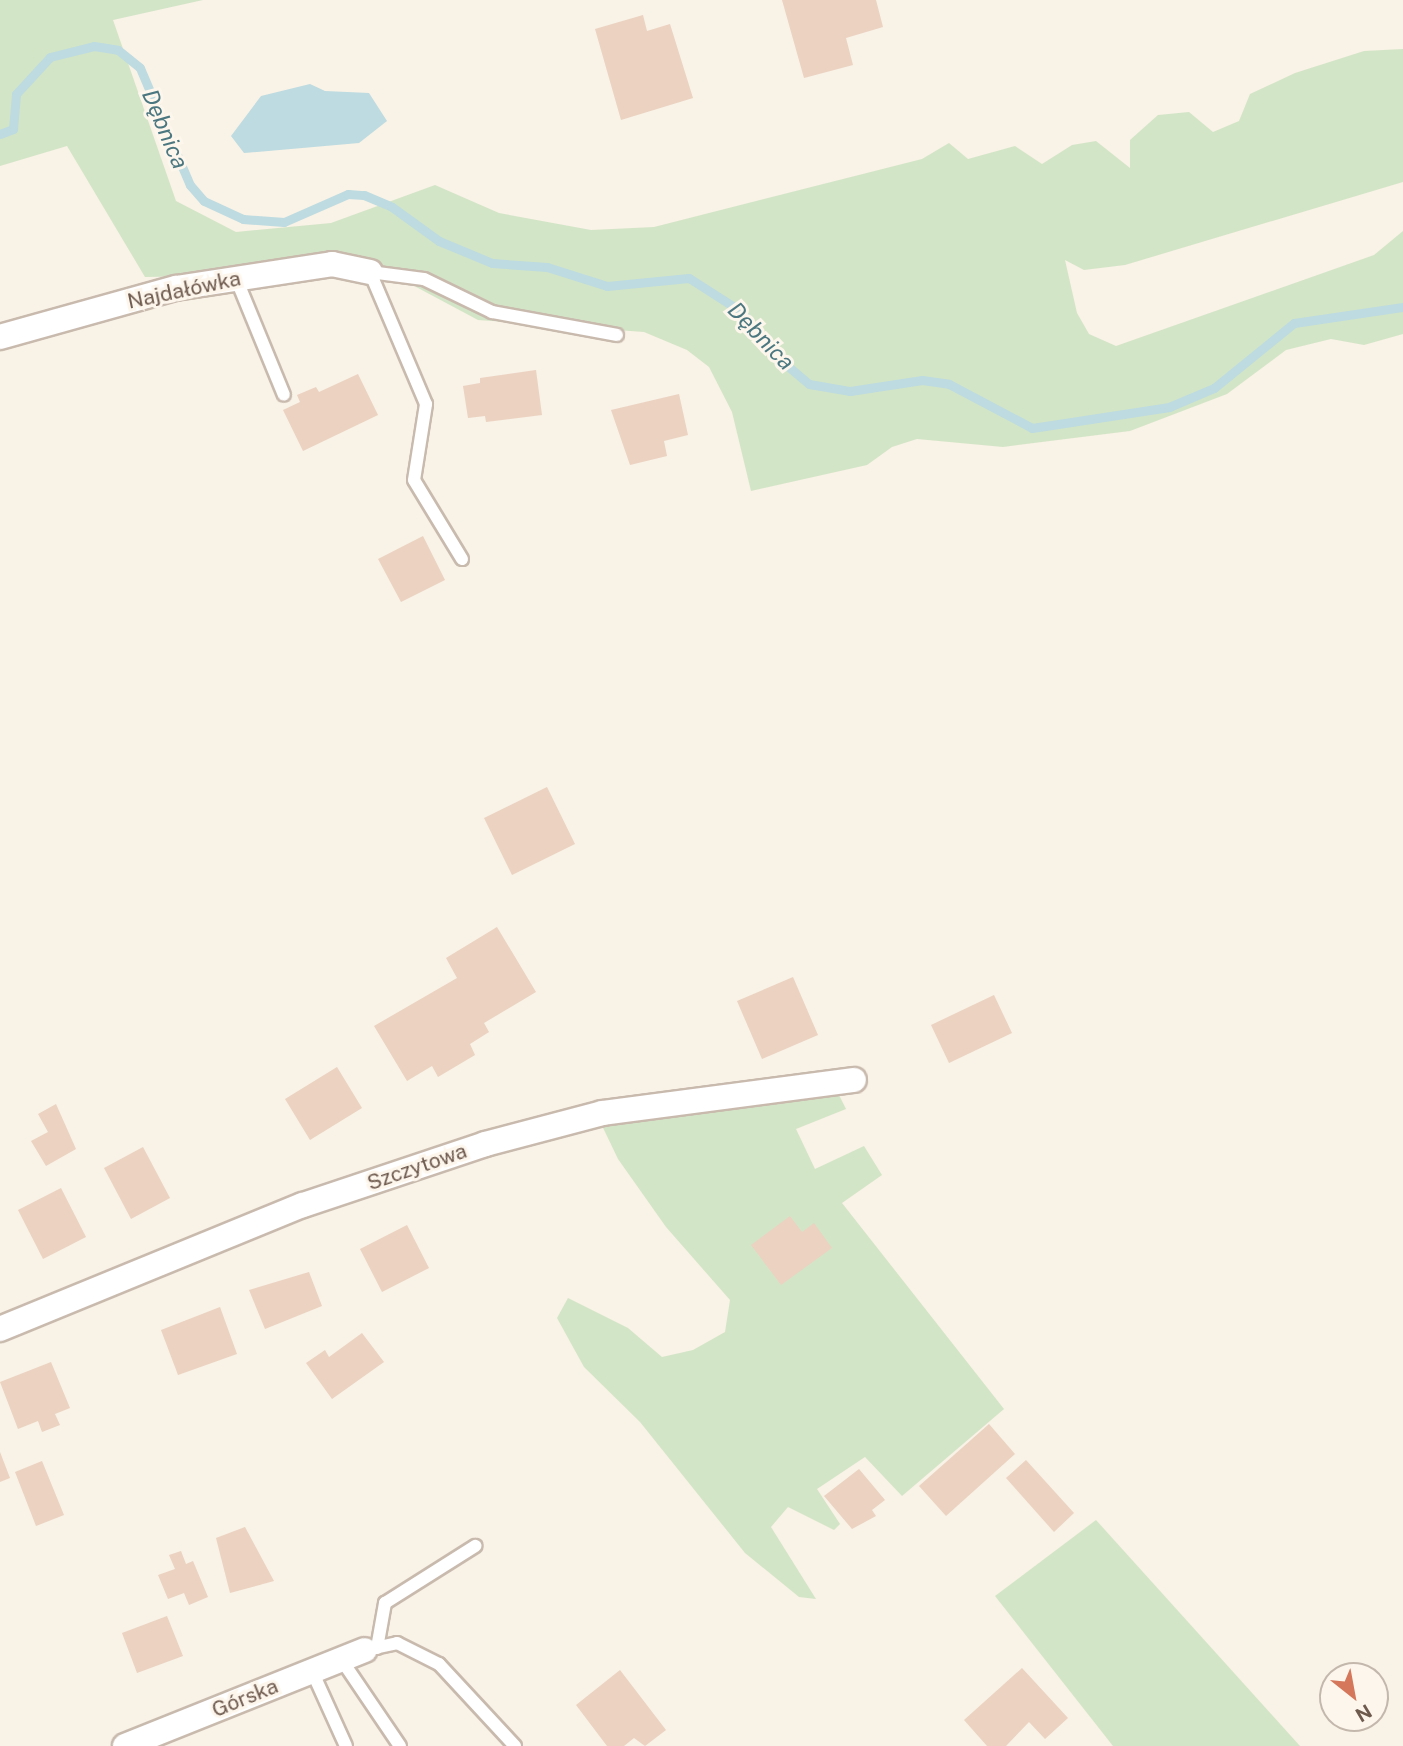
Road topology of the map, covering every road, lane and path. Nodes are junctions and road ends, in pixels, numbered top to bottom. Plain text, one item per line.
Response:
1 (370, 272) junction
2 (236, 278) junction
3 (617, 335) dead end
4 (0, 337) edge
5 (284, 395) dead end
6 (462, 559) dead end
7 (854, 1080) dead end
8 (0, 1329) edge
9 (475, 1546) dead end
10 (371, 1648) junction
11 (341, 1660) junction
12 (312, 1671) junction
13 (151, 1741) edge
14 (125, 1746) edge
15 (346, 1746) edge
16 (400, 1746) edge
17 (515, 1746) edge

1 - 2 street, Najdałówka
1 - 3 lane
1 - 6 lane
2 - 4 street, Najdałówka
2 - 5 lane
7 - 8 street, Szczytowa
9 - 10 lane
10 - 11 street, Górska
10 - 17 lane
11 - 12 street, Górska
11 - 16 lane
12 - 13 street, Górska
12 - 15 lane
13 - 14 street, Górska

